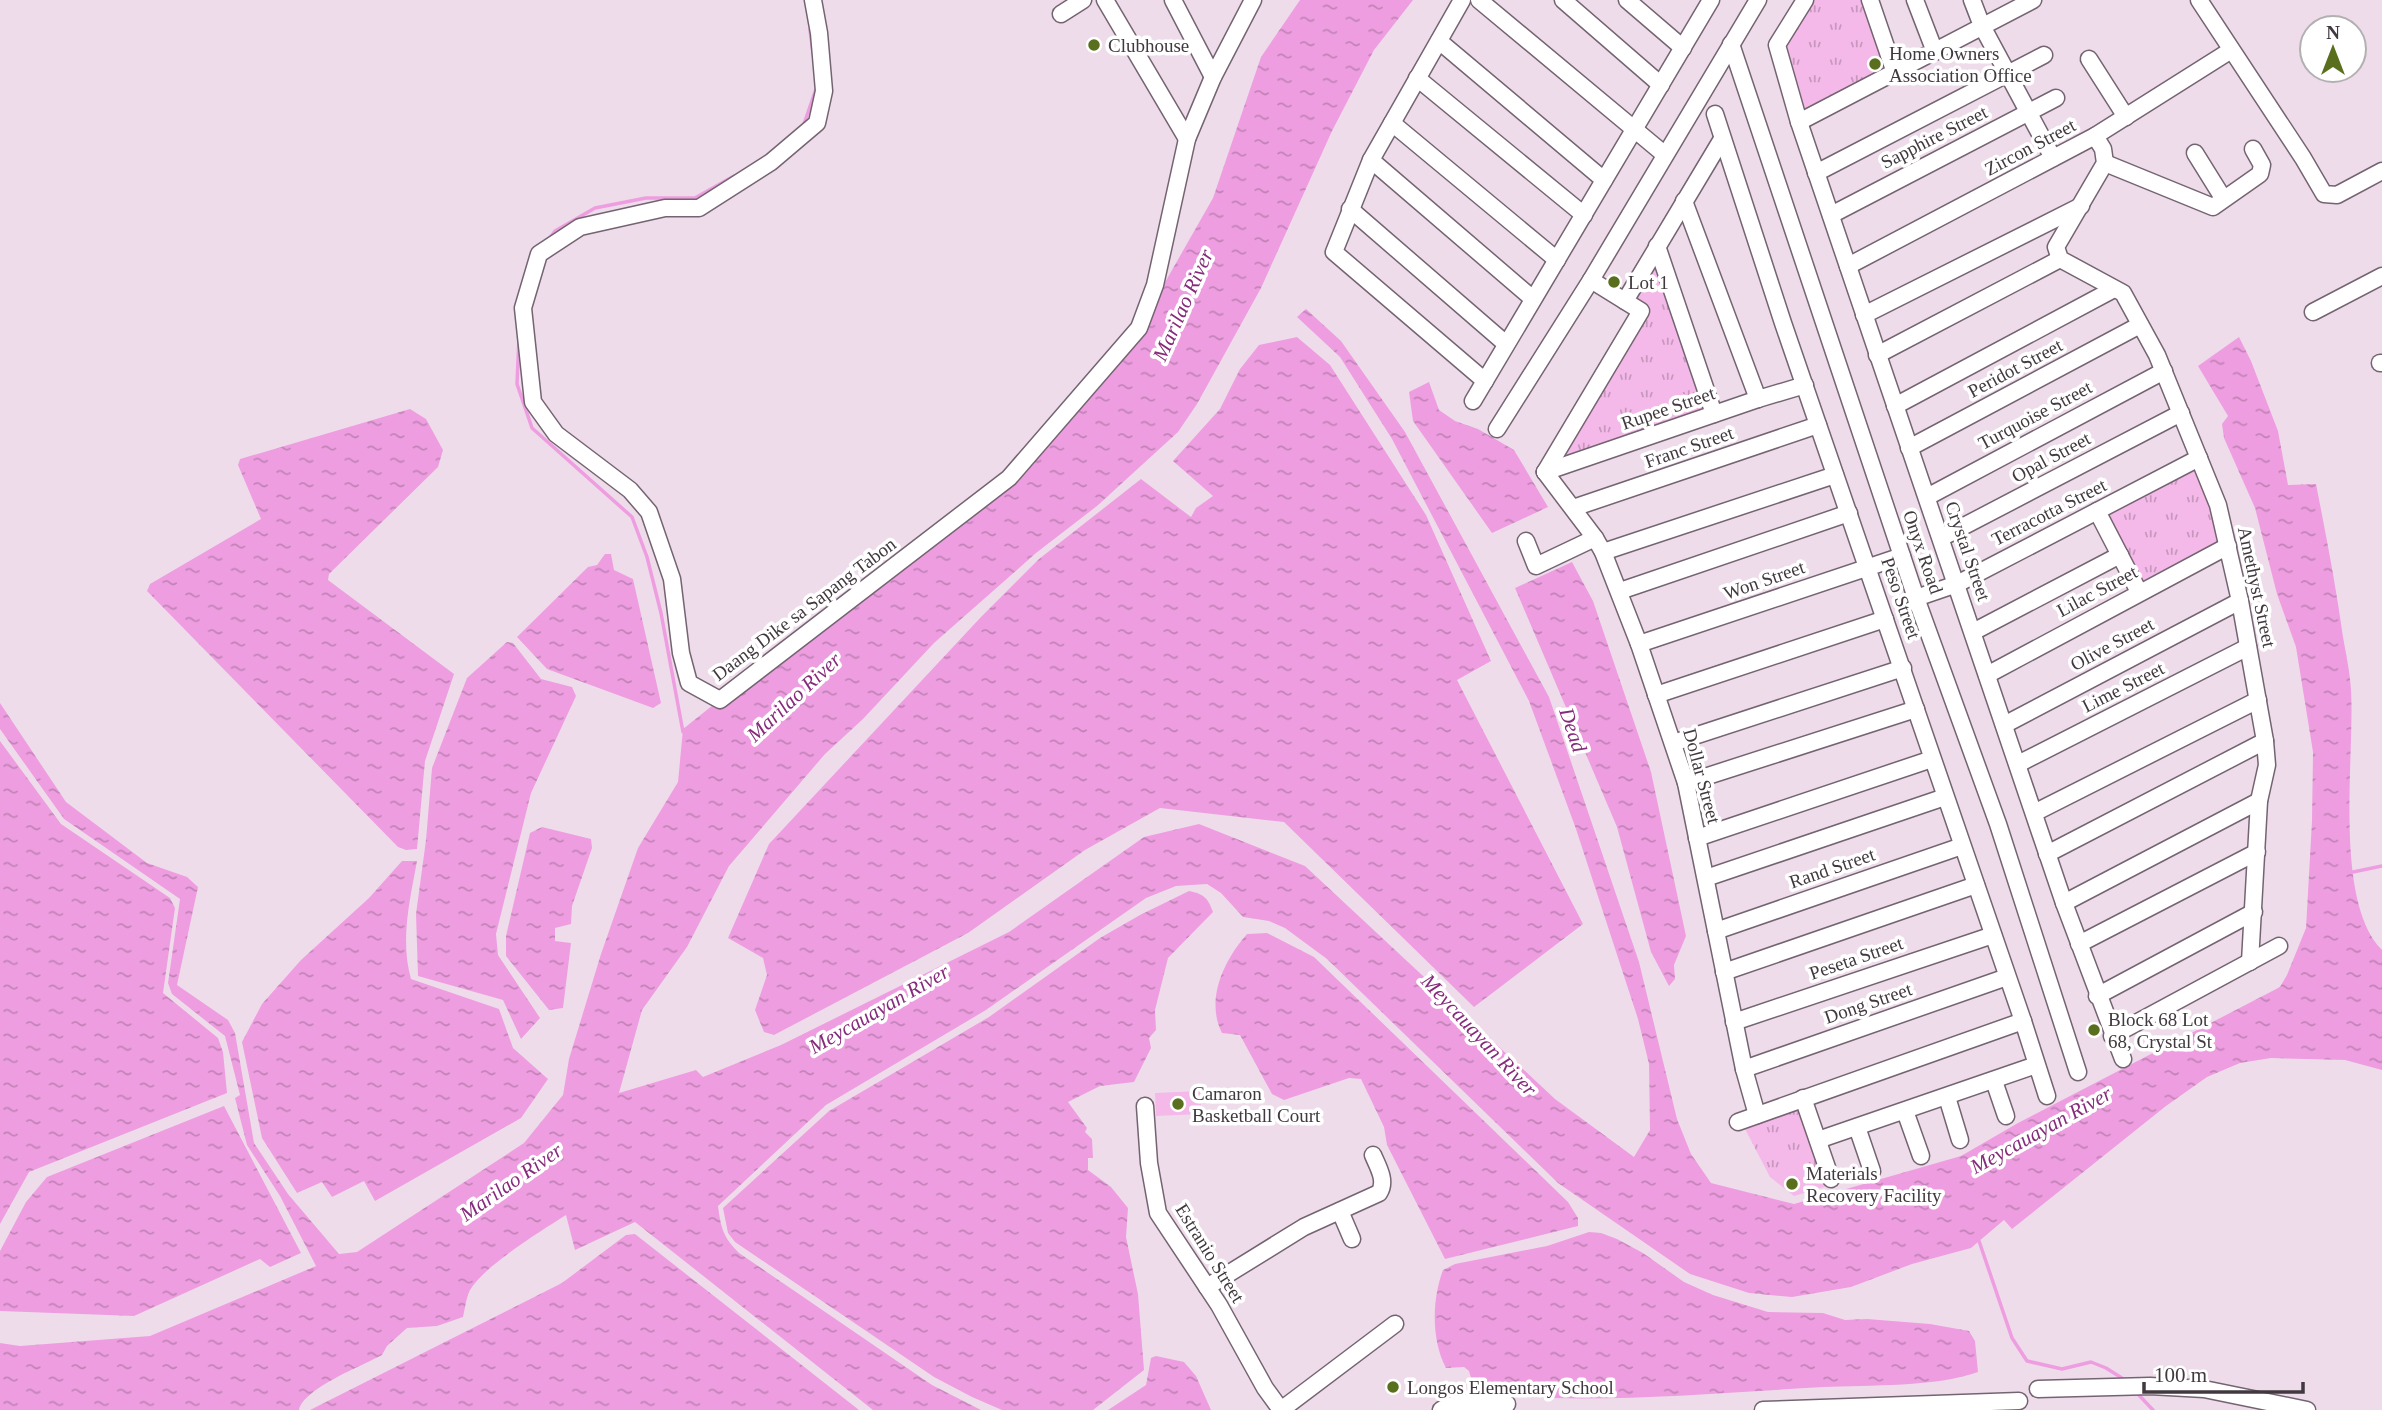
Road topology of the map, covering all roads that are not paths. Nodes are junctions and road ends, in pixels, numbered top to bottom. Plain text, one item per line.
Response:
1 (813, 0) edge
2 (1083, 0) edge
3 (1105, 0) edge
4 (1253, 0) edge
5 (1462, 0) edge
6 (1479, 0) edge
7 (1563, 0) edge
8 (1627, 0) edge
9 (1758, 0) edge
10 (1805, 0) edge
11 (1870, 0) edge
12 (1915, 0) edge
13 (1972, 0) edge
14 (2033, 0) edge
15 (2199, 0) edge
16 (1710, 1) edge
17 (1180, 4) edge
18 (1061, 14) dead end
19 (1982, 26) junction
20 (1439, 41) junction
21 (1731, 44) junction
22 (1683, 48) junction
23 (1935, 51) junction
24 (2225, 54) dead end
25 (2044, 55) dead end
26 (2089, 59) dead end
27 (1895, 73) junction
28 (2008, 73) junction
29 (1213, 77) junction
30 (1417, 78) junction
31 (1661, 85) junction
32 (2056, 98) dead end
33 (2028, 112) junction
34 (1715, 114) dead end
35 (2126, 117) junction
36 (1798, 122) junction
37 (1392, 123) junction
38 (1634, 131) junction
39 (2095, 136) junction
40 (1187, 139) junction
41 (1722, 139) junction
42 (2253, 149) dead end
43 (2195, 153) dead end
44 (1664, 154) junction
45 (2053, 158) junction
46 (1371, 160) junction
47 (2105, 163) junction
48 (2382, 171) edge
49 (1816, 173) junction
50 (1604, 180) junction
51 (2224, 198) junction
52 (1684, 201) junction
53 (2081, 206) junction
54 (1350, 209) junction
55 (1584, 215) junction
56 (1830, 215) junction
57 (1657, 246) junction
58 (2060, 259) junction
59 (1557, 260) junction
60 (1848, 266) junction
61 (2382, 276) edge
62 (1591, 279) junction
63 (2114, 289) junction
64 (1533, 299) junction
65 (1625, 301) junction
66 (2313, 312) dead end
67 (1864, 315) junction
68 (2140, 324) junction
69 (1506, 344) junction
70 (1877, 355) junction
71 (2164, 371) junction
72 (1485, 381) junction
73 (1805, 386) junction
74 (1758, 398) junction
75 (1473, 401) dead end
76 (1895, 406) junction
77 (2181, 413) junction
78 (1714, 414) junction
79 (1818, 425) junction
80 (1497, 429) dead end
81 (1909, 448) junction
82 (2199, 458) junction
83 (1545, 472) junction
84 (1835, 475) junction
85 (1927, 496) junction
86 (1573, 508) junction
87 (2097, 511) junction
88 (1849, 513) junction
89 (1941, 538) junction
90 (1526, 541) dead end
91 (1599, 545) junction
92 (2228, 546) junction
93 (2120, 555) junction
94 (1902, 556) junction
95 (1868, 567) junction
96 (1957, 583) junction
97 (1620, 592) junction
98 (2139, 592) junction
99 (1916, 598) junction
100 (2239, 601) junction
101 (1885, 619) junction
102 (1973, 632) junction
103 (1639, 644) junction
104 (2248, 647) junction
105 (1903, 668) junction
106 (1987, 675) junction
107 (1656, 695) junction
108 (2258, 700) junction
109 (1916, 709) junction
110 (2004, 724) junction
111 (2265, 741) junction
112 (1673, 743) junction
113 (1933, 759) junction
114 (2018, 764) junction
115 (1686, 783) junction
116 (1945, 797) junction
117 (2259, 801) junction
118 (2034, 813) junction
119 (1697, 838) junction
120 (1962, 846) junction
121 (2257, 852) junction
122 (2048, 854) junction
123 (1706, 878) junction
124 (1976, 885) junction
125 (2064, 904) junction
126 (2254, 912) junction
127 (1716, 930) junction
128 (1993, 935) junction
129 (2079, 944) junction
130 (2279, 946) dead end
131 (2250, 962) junction
132 (1724, 972) junction
133 (2007, 977) junction
134 (2097, 996) junction
135 (2023, 1021) junction
136 (1734, 1022) junction
137 (2112, 1036) junction
138 (2123, 1059) dead end
139 (2036, 1065) junction
140 (1744, 1069) junction
141 (2078, 1072) dead end
142 (1994, 1081) junction
143 (2047, 1096) dead end
144 (1947, 1097) junction
145 (1803, 1098) junction
146 (1145, 1106) dead end
147 (1905, 1111) junction
148 (1757, 1115) junction
149 (2006, 1116) dead end
150 (1738, 1122) dead end
151 (1857, 1127) junction
152 (1818, 1140) junction
153 (1960, 1140) dead end
154 (1373, 1155) dead end
155 (1921, 1156) dead end
156 (1872, 1171) dead end
157 (1831, 1179) dead end
158 (1340, 1211) junction
159 (1352, 1239) dead end
160 (1207, 1287) junction
161 (1395, 1324) dead end
162 (2038, 1389) dead end
163 (2230, 1394) junction
164 (1507, 1404) dead end
165 (1956, 1407) edge
166 (1281, 1410) edge
167 (1441, 1410) edge
168 (1763, 1410) edge
169 (1799, 1410) edge
170 (2010, 1410) edge
171 (2240, 1410) edge
172 (2307, 1410) edge

1 - 40 street, Daang Dike sa Sapang Tabon
2 - 18 street
3 - 40 street
4 - 29 street
5 - 20 street
6 - 38 street
7 - 31 street
8 - 22 street
9 - 21 street
10 - 36 street, Crystal Street
11 - 27 street
12 - 23 street
13 - 19 street
14 - 19 street
15 - 48 street
16 - 22 street
17 - 29 street
19 - 23 street
19 - 28 street
20 - 30 street
20 - 50 street
21 - 44 street
21 - 94 street, Onyx Road
22 - 31 street
23 - 27 street
24 - 35 street, Zircon Street
25 - 28 street
26 - 35 street
27 - 36 street
28 - 33 street
28 - 49 street
29 - 40 street
30 - 37 street
30 - 55 street
31 - 38 street
32 - 33 street, Sapphire Street
33 - 45 street
33 - 56 street, Sapphire Street
34 - 41 street, Peso Street
35 - 39 street, Zircon Street
36 - 49 street, Crystal Street
37 - 46 street
37 - 59 street
38 - 44 street
38 - 50 street
39 - 45 street, Zircon Street
39 - 47 street
41 - 52 street
41 - 73 street, Peso Street
42 - 51 street
43 - 51 street
44 - 62 street
45 - 60 street, Zircon Street
46 - 54 street
46 - 64 street
47 - 51 street
47 - 53 street
49 - 56 street, Crystal Street
50 - 55 street
52 - 57 street
52 - 74 street
53 - 58 street
53 - 67 street
54 - 69 street
54 - 72 street
55 - 59 street
56 - 60 street, Crystal Street
57 - 65 street
57 - 78 street
58 - 63 street, Amethyst Street
58 - 70 street
59 - 64 street
60 - 67 street, Crystal Street
61 - 66 street
62 - 65 street
62 - 80 street
63 - 68 street, Amethyst Street
63 - 76 street
64 - 69 street
65 - 83 street
67 - 70 street, Crystal Street
68 - 71 street, Amethyst Street
68 - 81 street, Peridot Street
69 - 72 street
70 - 76 street, Crystal Street
71 - 77 street, Amethyst Street
71 - 85 street, Turquoise Street
72 - 75 street
73 - 74 street, Rupee Street
73 - 79 street, Peso Street
74 - 78 street, Rupee Street
76 - 81 street, Crystal Street
77 - 82 street, Amethyst Street
77 - 89 street, Opal Street
78 - 83 street, Rupee Street
79 - 84 street, Peso Street
79 - 86 street, Franc Street
81 - 85 street, Crystal Street
82 - 87 street, Terracotta Street
82 - 92 street, Amethyst Street
83 - 86 street, Dollar Street
84 - 88 street, Peso Street
84 - 91 street
85 - 89 street, Crystal Street
86 - 91 street, Dollar Street
87 - 93 street
87 - 96 street, Terracotta Street
88 - 95 street, Peso Street
88 - 97 street
89 - 96 street, Crystal Street
90 - 91 street
91 - 97 street, Dollar Street
92 - 98 street, Lilac Street
92 - 100 street, Amethyst Street
93 - 98 street
93 - 102 street
94 - 95 street, Won Street
94 - 99 street, Onyx Road
95 - 101 street, Peso Street
95 - 103 street, Won Street
96 - 99 street, Terracotta Street
96 - 102 street, Crystal Street
97 - 103 street, Dollar Street
98 - 106 street, Lilac Street
99 - 141 street, Onyx Road
100 - 104 street, Amethyst Street
100 - 110 street, Olive Street
101 - 105 street, Peso Street
101 - 107 street
102 - 106 street, Crystal Street
103 - 107 street, Dollar Street
104 - 108 street, Amethyst Street
104 - 114 street, Lime Street
105 - 109 street, Peso Street
105 - 112 street
106 - 110 street, Crystal Street
107 - 112 street, Dollar Street
108 - 111 street, Amethyst Street
108 - 118 street
109 - 113 street, Peso Street
109 - 115 street
110 - 114 street, Crystal Street
111 - 117 street, Amethyst Street
111 - 122 street
112 - 115 street, Dollar Street
113 - 116 street, Peso Street
113 - 119 street
114 - 118 street, Crystal Street
115 - 119 street, Dollar Street
116 - 120 street, Peso Street
116 - 123 street
117 - 121 street, Amethyst Street
117 - 125 street
118 - 122 street, Crystal Street
119 - 123 street, Dollar Street
120 - 124 street, Peso Street
120 - 127 street, Rand Street
121 - 126 street, Amethyst Street
121 - 129 street
122 - 125 street, Crystal Street
123 - 127 street, Dollar Street
124 - 128 street, Peso Street
124 - 132 street
125 - 129 street, Crystal Street
126 - 131 street, Amethyst Street
126 - 134 street
127 - 132 street, Dollar Street
128 - 133 street, Peso Street
128 - 136 street, Peseta Street
129 - 134 street, Crystal Street
130 - 131 street
131 - 137 street
132 - 136 street, Dollar Street
133 - 135 street, Peso Street
133 - 140 street, Dong Street
134 - 137 street, Crystal Street
135 - 139 street, Peso Street
135 - 145 street
136 - 140 street, Dollar Street
137 - 138 street, Crystal Street
139 - 142 street
139 - 143 street, Peso Street
140 - 148 street, Dollar Street
142 - 144 street
142 - 149 street
144 - 147 street
144 - 153 street
145 - 148 street
145 - 152 street
146 - 160 street, Estranio Street
147 - 151 street
147 - 155 street
148 - 150 street
151 - 152 street
151 - 156 street
152 - 157 street
154 - 158 street
158 - 159 street
158 - 160 street
160 - 166 street, Estranio Street
161 - 166 street
162 - 163 street
163 - 171 street
163 - 172 street
164 - 167 street
165 - 169 street
165 - 170 street
168 - 169 street

